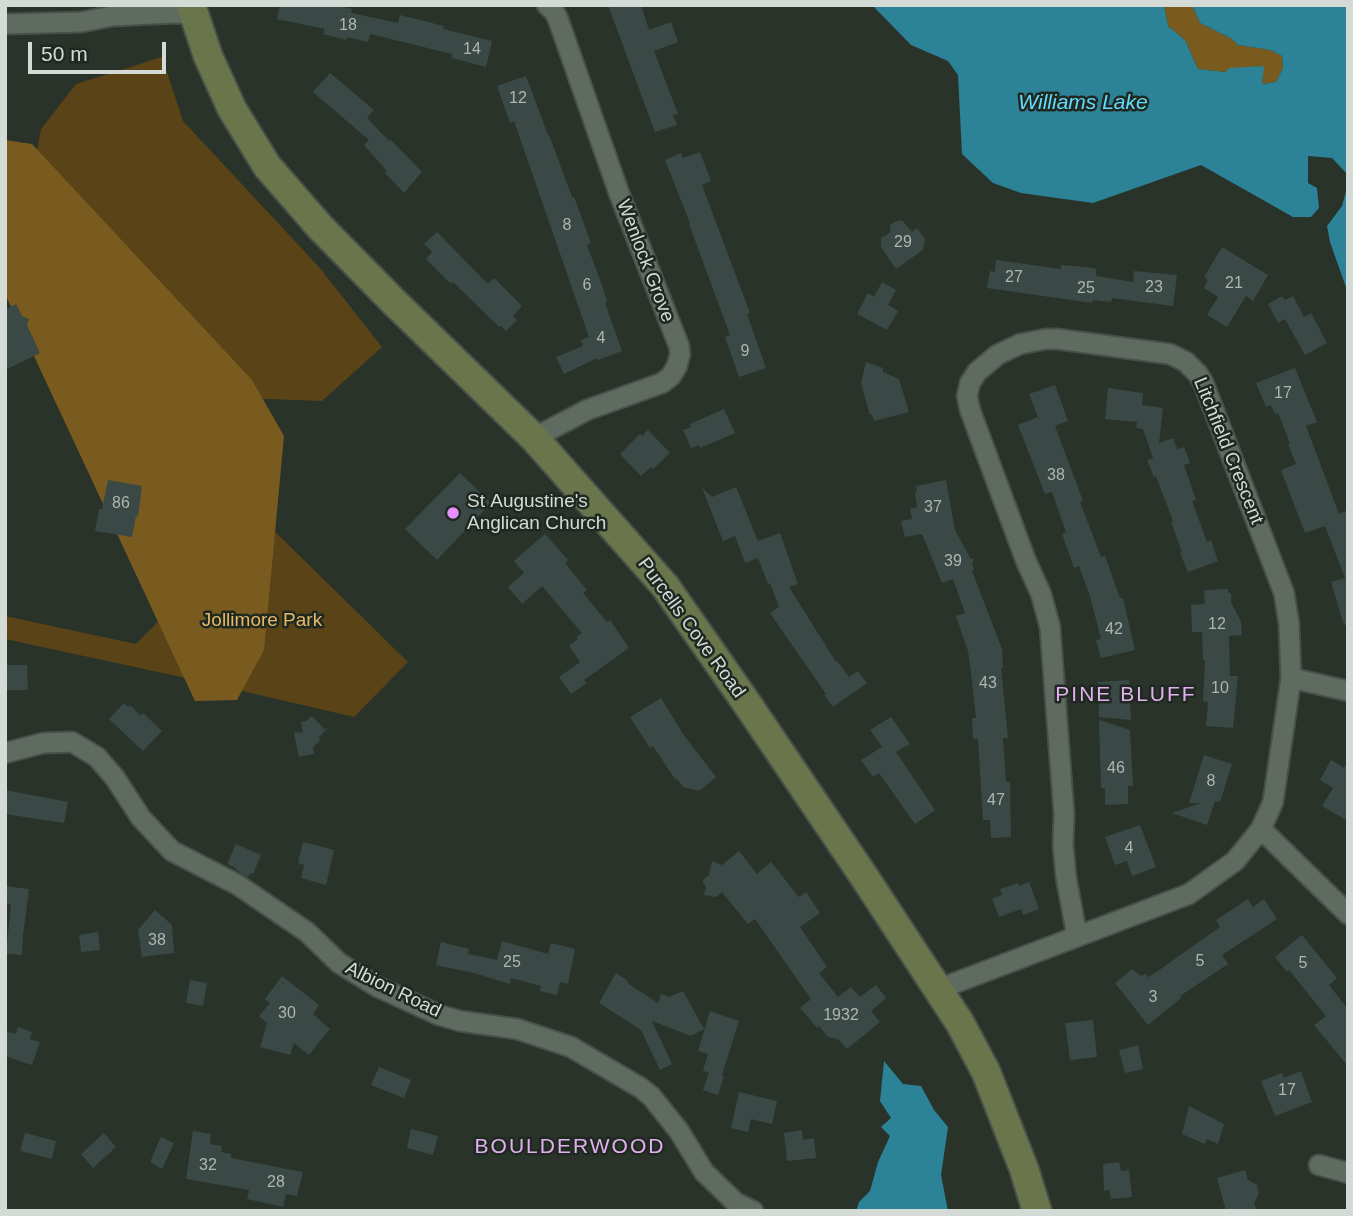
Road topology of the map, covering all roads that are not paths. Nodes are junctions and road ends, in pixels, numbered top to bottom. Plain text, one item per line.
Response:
1 (547, 5) edge
2 (193, 10) edge
3 (5, 24) edge
4 (534, 438) junction
5 (1291, 678) junction
6 (1348, 691) edge
7 (5, 753) edge
8 (1261, 829) junction
9 (1348, 914) edge
10 (1077, 936) junction
11 (939, 989) junction
12 (1319, 1164) dead end
13 (1348, 1173) edge
14 (753, 1211) edge
15 (1037, 1211) edge

1 - 4 street, Wenlock Grove
2 - 3 street
2 - 4 main road, Purcells Cove Road
4 - 11 main road, Purcells Cove Road
5 - 6 street
5 - 8 street, Litchfield Crescent
5 - 10 street, Litchfield Crescent
7 - 14 street, Albion Road
8 - 9 street
8 - 10 street, Litchfield Crescent
10 - 11 street, Litchfield Crescent
11 - 15 main road, Purcells Cove Road
12 - 13 street

